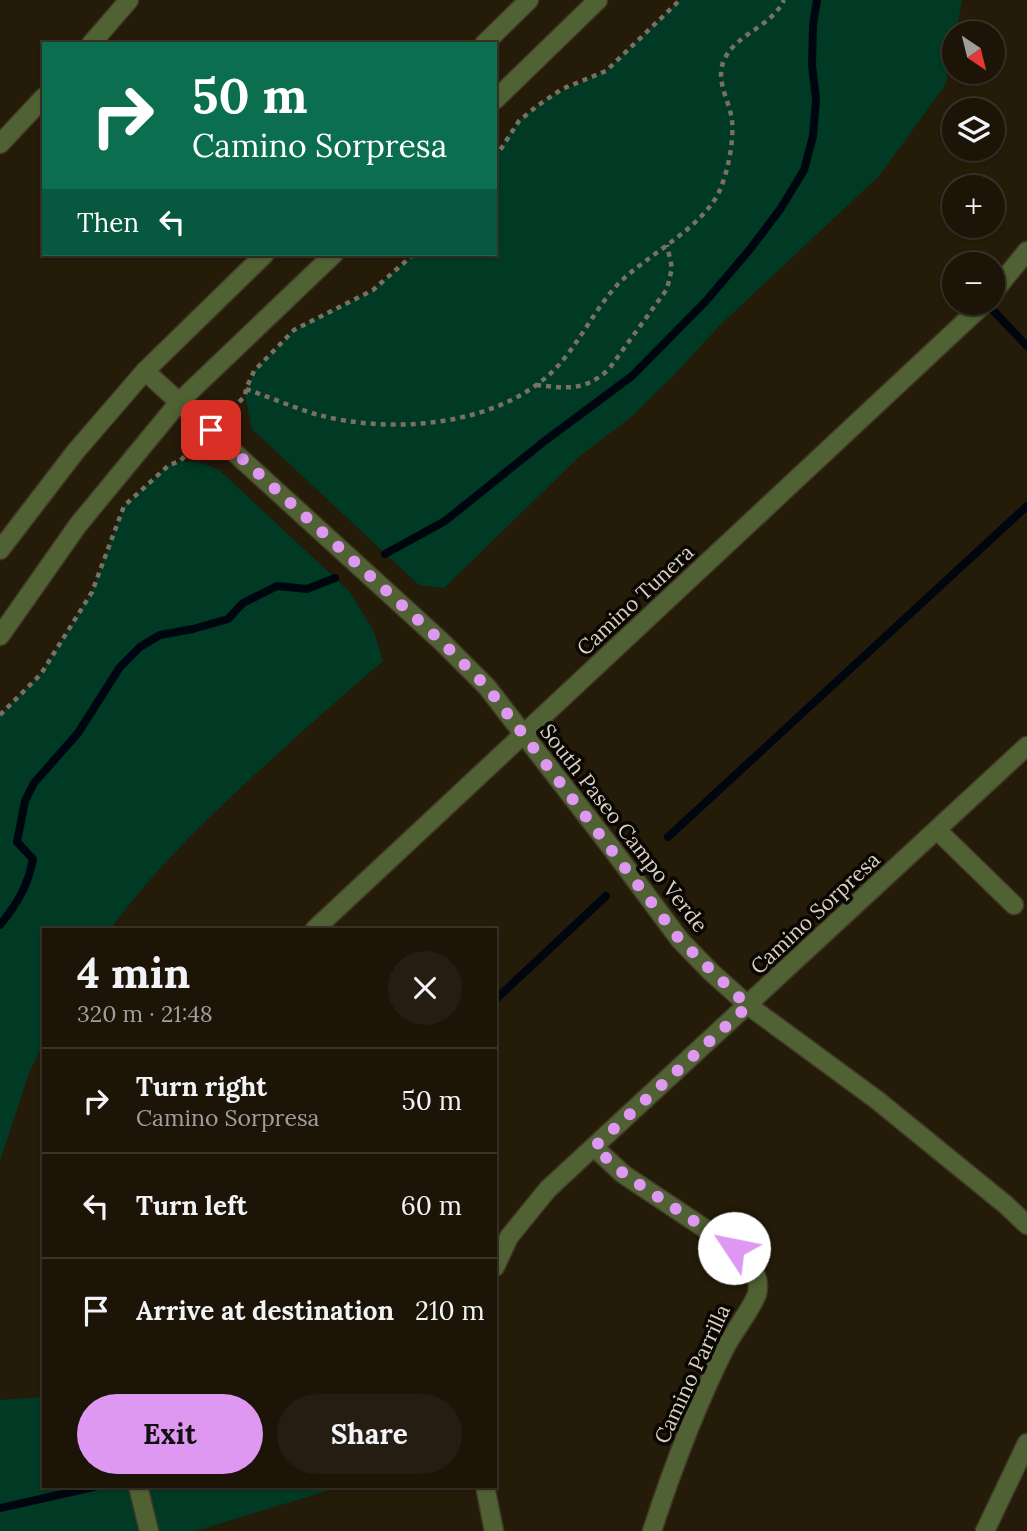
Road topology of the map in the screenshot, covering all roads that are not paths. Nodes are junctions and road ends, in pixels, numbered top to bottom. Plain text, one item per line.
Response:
1 (129, 0) edge
2 (529, 0) edge
3 (598, 0) edge
4 (93, 42) edge
5 (486, 42) edge
6 (497, 98) edge
7 (42, 99) edge
8 (0, 144) edge
9 (1027, 251) edge
10 (263, 256) edge
11 (332, 256) edge
12 (1005, 278) edge
13 (972, 315) edge
14 (145, 371) junction
15 (180, 401) junction
16 (0, 550) edge
17 (0, 636) edge
18 (525, 735) junction
19 (1027, 746) edge
20 (937, 830) junction
21 (1014, 905) dead end
22 (316, 928) edge
23 (748, 1006) junction
24 (594, 1147) junction
25 (1027, 1225) edge
26 (497, 1263) edge
27 (1027, 1443) edge
28 (138, 1488) edge
29 (485, 1488) edge
30 (149, 1531) edge
31 (494, 1531) edge
32 (652, 1531) edge
33 (985, 1531) edge

1 - 4 street
2 - 5 street
3 - 6 street
7 - 8 street
9 - 12 street
10 - 14 street
11 - 15 street
13 - 18 street, Camino Tunera
14 - 15 street, South Paseo Campo Verde
14 - 16 street
15 - 17 street
15 - 18 street, South Paseo Campo Verde
18 - 22 street, Camino Tunera
18 - 23 street, South Paseo Campo Verde
19 - 20 street, Camino Sorpresa
20 - 21 street
20 - 23 street, Camino Sorpresa
23 - 24 street, Camino Sorpresa
23 - 25 street, South Paseo Campo Verde
24 - 26 street, Camino Sorpresa
24 - 32 street, Camino Parrilla
27 - 33 street
28 - 30 street
29 - 31 street

